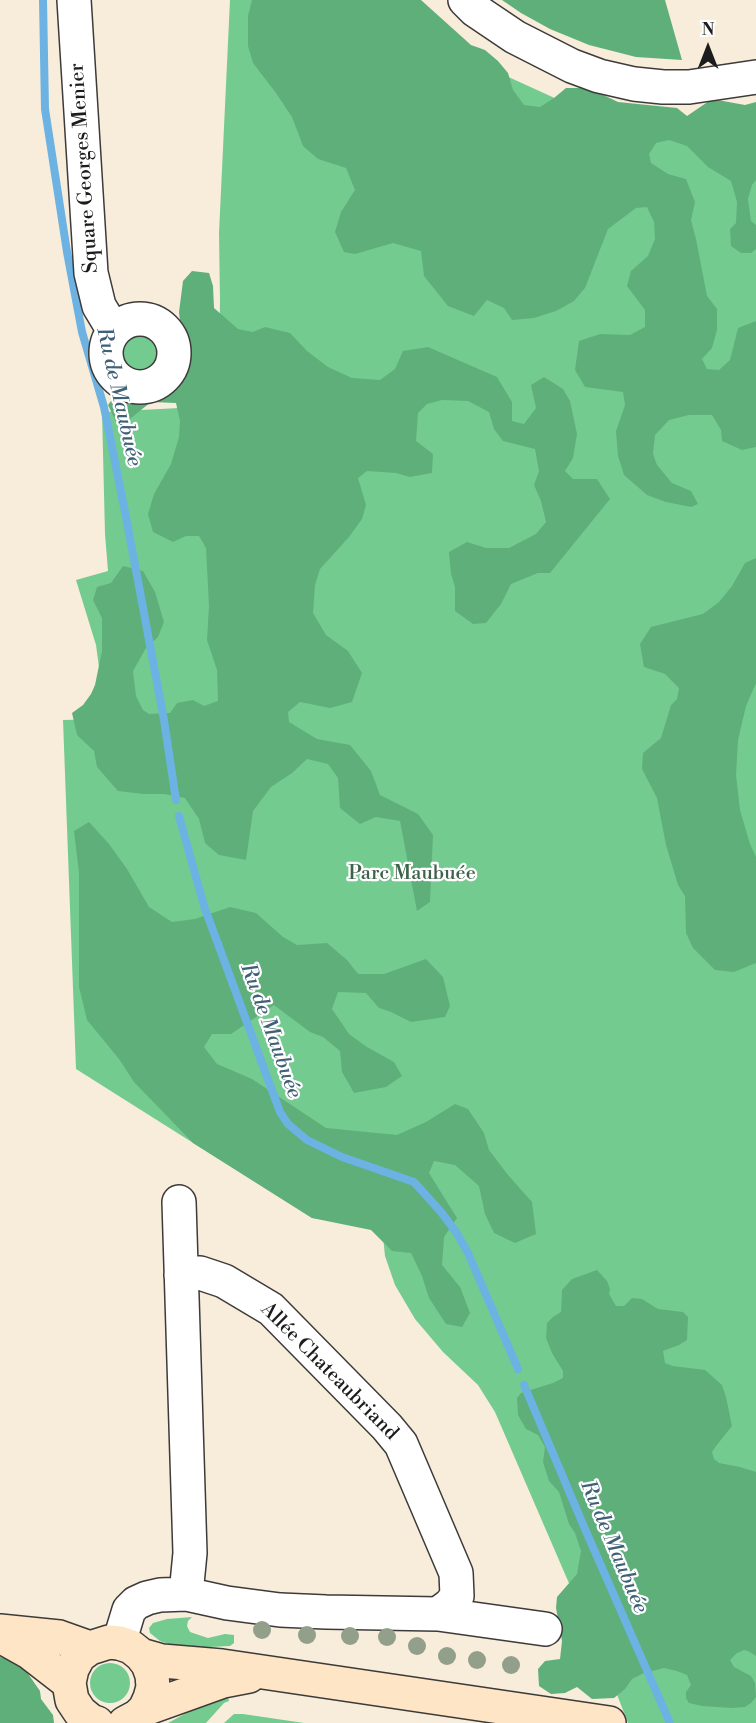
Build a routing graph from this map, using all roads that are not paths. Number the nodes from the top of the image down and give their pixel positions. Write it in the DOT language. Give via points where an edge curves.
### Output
graph roads {
  1 [pos="74,0"];
  2 [pos="465,0"];
  3 [pos="756,76"];
  4 [pos="114,331"];
  5 [pos="179,1202"];
  6 [pos="181,1275"];
  7 [pos="186,1594"];
  8 [pos="438,1614"];
  9 [pos="546,1629"];
  10 [pos="0,1631"];
  11 [pos="0,1636"];
  12 [pos="117,1648"];
  13 [pos="265,1672"];
  14 [pos="71,1702"];
  15 [pos="135,1716"];
  16 [pos="97,1723"];
  17 [pos="609,1723"];
  1 -- 4 [label="street, Square Georges Menier" via="91,273 99,306"];
  2 -- 3 [label="street" via="515,37 599,76 634,84 689,87"];
  5 -- 6 [label="street"];
  6 -- 7 [label="street" via="190,1553"];
  6 -- 8 [label="street, Allée Chateaubriand" via="200,1273 224,1281 271,1309 401,1444 456,1573 457,1596"];
  7 -- 8 [label="street" via="280,1610"];
  7 -- 12 [label="street" via="160,1595 136,1603 129,1610"];
  8 -- 9 [label="street"];
  10 -- 12 [label="main road"];
  11 -- 14 [label="main road" via="29,1652"];
  12 -- 13 [label="main road" via="162,1661"];
  12 -- 14 [label="main road" via="79,1656 72,1669"];
  12 -- 15 [label="main road" via="148,1664 152,1675 150,1698"];
  13 -- 15 [label="main road" via="223,1681"];
  13 -- 17 [label="main road"];
  14 -- 16 [label="main road"];
}
